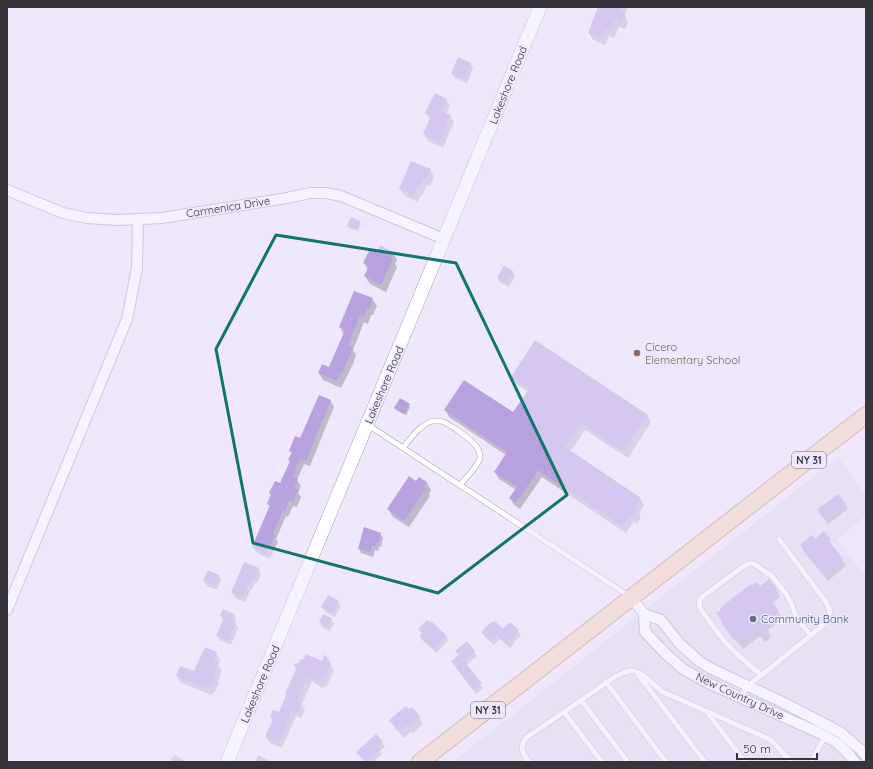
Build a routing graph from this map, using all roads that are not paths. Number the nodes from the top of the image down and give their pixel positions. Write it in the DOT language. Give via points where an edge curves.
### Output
graph roads {
  1 [pos="540,7"];
  2 [pos="7,190"];
  3 [pos="138,219"];
  4 [pos="444,239"];
  5 [pos="866,416"];
  6 [pos="367,425"];
  7 [pos="403,448"];
  8 [pos="460,485"];
  9 [pos="778,538"];
  10 [pos="632,598"];
  11 [pos="7,610"];
  12 [pos="644,614"];
  13 [pos="810,636"];
  14 [pos="635,671"];
  15 [pos="761,675"];
  16 [pos="606,682"];
  17 [pos="748,686"];
  18 [pos="740,698"];
  19 [pos="581,700"];
  20 [pos="706,710"];
  21 [pos="564,712"];
  22 [pos="830,727"];
  23 [pos="825,736"];
  24 [pos="866,756"];
  25 [pos="227,762"];
  26 [pos="420,762"];
  27 [pos="529,762"];
  28 [pos="602,762"];
  29 [pos="628,762"];
  30 [pos="666,762"];
  31 [pos="705,762"];
  32 [pos="745,762"];
  33 [pos="791,762"];
  34 [pos="811,762"];
  35 [pos="855,762"];
  1 -- 4 [label="street, Lakeshore Road"];
  2 -- 3 [label="street, Carmenica Drive" via="63,213 87,218"];
  3 -- 4 [label="street, Carmenica Drive" via="162,218 310,193 326,193 341,196"];
  3 -- 11 [label="street" via="137,268 127,320"];
  4 -- 6 [label="street, Lakeshore Road"];
  5 -- 10 [label="main road, NY 31"];
  6 -- 7 [label="lane"];
  6 -- 25 [label="street, Lakeshore Road"];
  7 -- 8 [label="lane"];
  7 -- 8 [label="lane" via="413,434 433,421 442,421 463,434 475,444 480,459"];
  8 -- 10 [label="lane"];
  9 -- 13 [label="lane" via="826,602 830,612 826,622"];
  10 -- 12 [label="street, New Country Drive"];
  10 -- 26 [label="main road, NY 31"];
  12 -- 17 [label="street, New Country Drive" via="661,620 679,643 700,662"];
  12 -- 18 [label="street, New Country Drive" via="646,632 677,664"];
  13 -- 15 [label="lane"];
  13 -- 15 [label="lane" via="796,617 786,594 771,575 756,565 746,564 702,597 699,600 701,610 724,641"];
  14 -- 16 [label="lane" via="628,671"];
  14 -- 20 [label="lane" via="663,692"];
  14 -- 31 [label="lane"];
  15 -- 17 [label="lane"];
  16 -- 19 [label="lane"];
  16 -- 30 [label="lane"];
  17 -- 18 [label="lane"];
  17 -- 22 [label="street, New Country Drive"];
  18 -- 23 [label="street, New Country Drive"];
  19 -- 21 [label="lane"];
  19 -- 29 [label="lane"];
  20 -- 32 [label="lane"];
  20 -- 33 [label="lane" via="769,739"];
  21 -- 27 [label="lane" via="523,741 523,755"];
  21 -- 28 [label="lane"];
  22 -- 23 [label="lane"];
  22 -- 24 [label="street, New Country Drive" via="840,732"];
  23 -- 34 [label="lane"];
  23 -- 35 [label="street, New Country Drive" via="834,741"];
}
